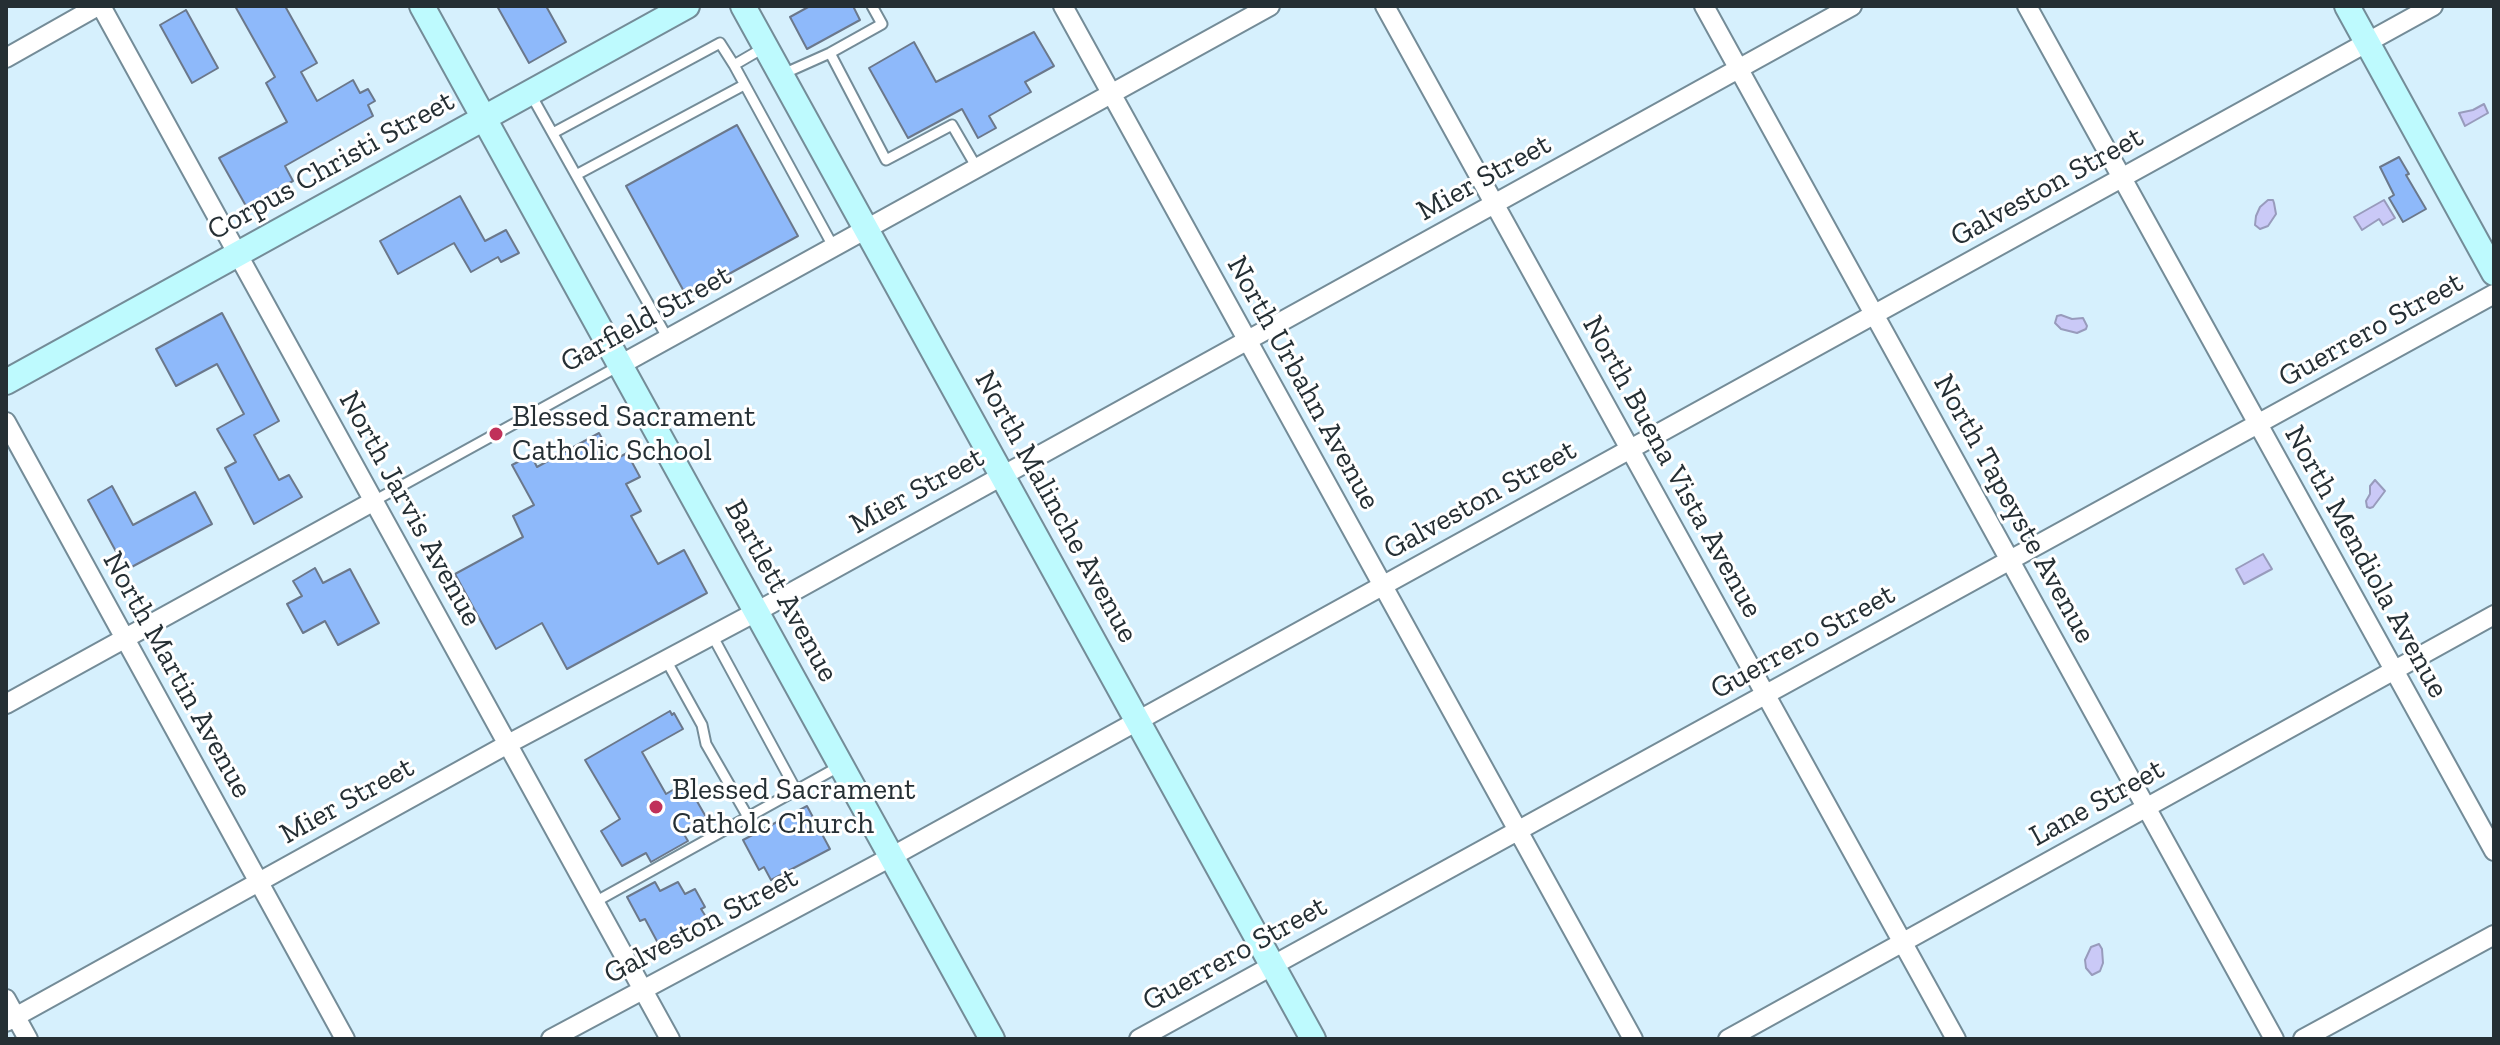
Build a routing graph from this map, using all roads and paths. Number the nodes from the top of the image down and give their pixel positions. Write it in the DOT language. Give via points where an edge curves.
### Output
graph roads {
  1 [pos="100,6"];
  2 [pos="422,6"];
  3 [pos="687,6"];
  4 [pos="743,6"];
  5 [pos="872,6"];
  6 [pos="1063,6"];
  7 [pos="1270,6"];
  8 [pos="1385,6"];
  9 [pos="1704,6"];
  10 [pos="1852,6"];
  11 [pos="2027,6"];
  12 [pos="2347,6"];
  13 [pos="2433,6"];
  14 [pos="2367,43"];
  15 [pos="765,47"];
  16 [pos="830,53"];
  17 [pos="6,58"];
  18 [pos="734,65"];
  19 [pos="1739,69"];
  20 [pos="780,75"];
  21 [pos="744,85"];
  22 [pos="530,93"];
  23 [pos="1112,94"];
  24 [pos="484,118"];
  25 [pos="553,133"];
  26 [pos="977,168"];
  27 [pos="576,175"];
  28 [pos="2122,178"];
  29 [pos="1494,204"];
  30 [pos="866,230"];
  31 [pos="834,248"];
  32 [pos="238,254"];
  33 [pos="2494,273"];
  34 [pos="2494,294"];
  35 [pos="1874,314"];
  36 [pos="668,339"];
  37 [pos="1248,340"];
  38 [pos="620,365"];
  39 [pos="6,382"];
  40 [pos="6,422"];
  41 [pos="2258,424"];
  42 [pos="1630,449"];
  43 [pos="1002,476"];
  44 [pos="374,501"];
  45 [pos="2010,560"];
  46 [pos="1383,585"];
  47 [pos="756,612"];
  48 [pos="2494,615"];
  49 [pos="712,635"];
  50 [pos="125,639"];
  51 [pos="666,660"];
  52 [pos="2394,671"];
  53 [pos="1766,694"];
  54 [pos="6,704"];
  55 [pos="1137,720"];
  56 [pos="508,744"];
  57 [pos="841,765"];
  58 [pos="796,790"];
  59 [pos="2146,808"];
  60 [pos="748,817"];
  61 [pos="1518,830"];
  62 [pos="2494,851"];
  63 [pos="891,857"];
  64 [pos="259,882"];
  65 [pos="595,902"];
  66 [pos="2494,935"];
  67 [pos="1903,942"];
  68 [pos="1272,965"];
  69 [pos="642,988"];
  70 [pos="6,999"];
  71 [pos="11,1019"];
  72 [pos="28,1039"];
  73 [pos="345,1039"];
  74 [pos="551,1039"];
  75 [pos="670,1039"];
  76 [pos="992,1039"];
  77 [pos="1139,1039"];
  78 [pos="1313,1039"];
  79 [pos="1633,1039"];
  80 [pos="1728,1039"];
  81 [pos="1956,1039"];
  82 [pos="2274,1039"];
  83 [pos="2303,1039"];
  1 -- 17 [label="street"];
  1 -- 32 [label="street, North Jarvis Avenue"];
  2 -- 24 [label="main road, Bartlett Avenue"];
  3 -- 22 [label="main road, Corpus Christi Street"];
  4 -- 15 [label="main road, North Malinche Avenue"];
  5 -- 16 [label="lane" via="882,24"];
  6 -- 23 [label="street, North Urbahn Avenue"];
  7 -- 23 [label="street, Garfield Street"];
  8 -- 29 [label="street, North Buena Vista Avenue"];
  9 -- 19 [label="street, North Tapeyste Avenue"];
  10 -- 19 [label="street, Mier Street"];
  11 -- 28 [label="street, North Mendiola Avenue"];
  12 -- 14 [label="main road"];
  13 -- 14 [label="street, Galveston Street"];
  14 -- 28 [label="street, Galveston Street"];
  14 -- 33 [label="main road"];
  15 -- 18 [label="lane"];
  15 -- 20 [label="main road, North Malinche Avenue"];
  16 -- 20 [label="lane"];
  16 -- 26 [label="lane" via="886,160 952,125"];
  18 -- 21 [label="lane"];
  18 -- 25 [label="lane" via="720,43"];
  19 -- 29 [label="street, Mier Street"];
  19 -- 35 [label="street, North Tapeyste Avenue"];
  20 -- 30 [label="main road, North Malinche Avenue"];
  21 -- 27 [label="lane"];
  21 -- 31 [label="lane"];
  22 -- 24 [label="main road, Corpus Christi Street"];
  22 -- 25 [label="lane"];
  23 -- 26 [label="street, Garfield Street"];
  23 -- 37 [label="street, North Urbahn Avenue"];
  24 -- 32 [label="main road, Corpus Christi Street"];
  24 -- 38 [label="main road, Bartlett Avenue"];
  25 -- 27 [label="lane"];
  26 -- 30 [label="street, Garfield Street"];
  27 -- 36 [label="lane"];
  28 -- 35 [label="street, Galveston Street"];
  28 -- 41 [label="street, North Mendiola Avenue"];
  29 -- 37 [label="street, Mier Street"];
  29 -- 42 [label="street, North Buena Vista Avenue"];
  30 -- 31 [label="street, Garfield Street"];
  30 -- 43 [label="main road, North Malinche Avenue"];
  31 -- 36 [label="street, Garfield Street"];
  32 -- 39 [label="main road, Corpus Christi Street"];
  32 -- 44 [label="street, North Jarvis Avenue"];
  34 -- 41 [label="street, Guerrero Street"];
  35 -- 42 [label="street, Galveston Street"];
  35 -- 45 [label="street, North Tapeyste Avenue"];
  36 -- 38 [label="street, Garfield Street"];
  37 -- 43 [label="street, Mier Street"];
  37 -- 46 [label="street, North Urbahn Avenue"];
  38 -- 44 [label="lane, Garfield Street"];
  38 -- 47 [label="main road, Bartlett Avenue"];
  40 -- 50 [label="street, North Martin Avenue"];
  41 -- 45 [label="street, Guerrero Street"];
  41 -- 52 [label="street, North Mendiola Avenue"];
  42 -- 46 [label="street, Galveston Street"];
  42 -- 53 [label="street, North Buena Vista Avenue"];
  43 -- 47 [label="street, Mier Street"];
  43 -- 55 [label="main road, North Malinche Avenue"];
  44 -- 50 [label="street, Garfield Street"];
  44 -- 56 [label="street, North Jarvis Avenue"];
  45 -- 53 [label="street, Guerrero Street"];
  45 -- 59 [label="street, North Tapeyste Avenue"];
  46 -- 55 [label="street, Galveston Street"];
  46 -- 61 [label="street, North Urbahn Avenue"];
  47 -- 49 [label="street, Mier Street"];
  47 -- 57 [label="main road, Bartlett Avenue"];
  48 -- 52 [label="street, Lane Street"];
  49 -- 51 [label="street, Mier Street"];
  49 -- 58 [label="lane"];
  50 -- 54 [label="street, Garfield Street"];
  50 -- 64 [label="street, North Martin Avenue"];
  51 -- 56 [label="street, Mier Street"];
  51 -- 60 [label="lane"];
  52 -- 59 [label="street, Lane Street"];
  52 -- 62 [label="street, North Mendiola Avenue"];
  53 -- 61 [label="street, Guerrero Street"];
  53 -- 67 [label="street, North Buena Vista Avenue"];
  55 -- 63 [label="street, Galveston Street"];
  55 -- 68 [label="main road, North Malinche Avenue"];
  56 -- 64 [label="street, Mier Street"];
  56 -- 65 [label="street, North Jarvis Avenue"];
  57 -- 58 [label="lane"];
  57 -- 63 [label="main road, Bartlett Avenue"];
  58 -- 60 [label="lane"];
  59 -- 67 [label="street, Lane Street"];
  59 -- 82 [label="street, North Tapeyste Avenue"];
  60 -- 65 [label="lane"];
  61 -- 68 [label="street, Guerrero Street"];
  61 -- 79 [label="street, North Urbahn Avenue"];
  63 -- 69 [label="street, Galveston Street"];
  63 -- 76 [label="main road, Bartlett Avenue"];
  64 -- 71 [label="street, Mier Street"];
  64 -- 73 [label="street, North Martin Avenue"];
  65 -- 69 [label="street, North Jarvis Avenue"];
  66 -- 83 [label="street"];
  67 -- 80 [label="street, Lane Street"];
  67 -- 81 [label="street, North Buena Vista Avenue"];
  68 -- 77 [label="street, Guerrero Street"];
  68 -- 78 [label="main road, North Malinche Avenue"];
  69 -- 74 [label="street, Galveston Street"];
  69 -- 75 [label="street, North Jarvis Avenue"];
  70 -- 71 [label="street"];
  71 -- 72 [label="street"];
}
